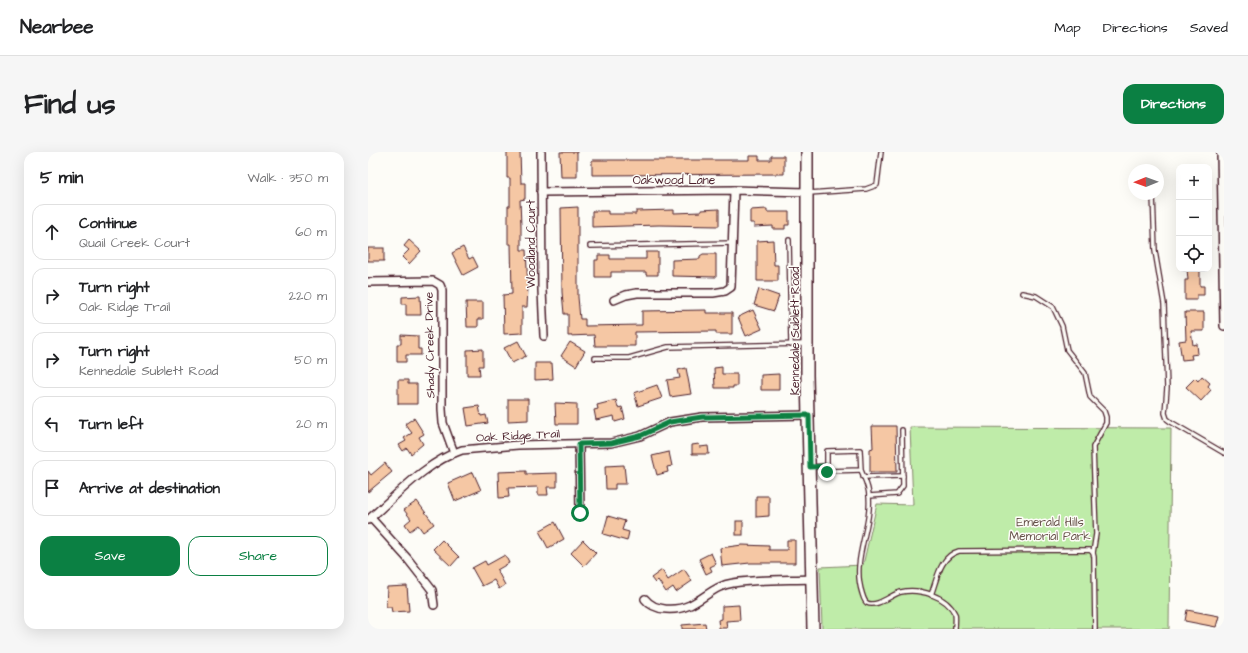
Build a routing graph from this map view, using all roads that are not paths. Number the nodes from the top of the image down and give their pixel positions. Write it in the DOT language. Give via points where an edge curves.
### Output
graph roads {
  1 [pos="541,152"];
  2 [pos="806,152"];
  3 [pos="881,152"];
  4 [pos="1221,152"];
  5 [pos="734,190"];
  6 [pos="541,192"];
  7 [pos="807,192"];
  8 [pos="1153,200"];
  9 [pos="789,240"];
  10 [pos="733,243"];
  11 [pos="590,246"];
  12 [pos="368,282"];
  13 [pos="1022,294"];
  14 [pos="614,300"];
  15 [pos="1224,326"];
  16 [pos="544,336"];
  17 [pos="807,344"];
  18 [pos="791,345"];
  19 [pos="595,358"];
  20 [pos="809,415"];
  21 [pos="902,430"];
  22 [pos="579,444"];
  23 [pos="454,453"];
  24 [pos="1224,453"];
  25 [pos="827,466"];
  26 [pos="810,467"];
  27 [pos="861,470"];
  28 [pos="903,476"];
  29 [pos="864,477"];
  30 [pos="869,496"];
  31 [pos="580,513"];
  32 [pos="369,519"];
  33 [pos="1093,553"];
  34 [pos="812,579"];
  35 [pos="931,595"];
  36 [pos="645,599"];
  37 [pos="434,605"];
  38 [pos="813,629"];
  39 [pos="955,629"];
  40 [pos="1095,629"];
  1 -- 6 [label="street, Woodland Court"];
  2 -- 7 [label="main road, Kennedale Sublett Road"];
  3 -- 7 [label="lane" via="877,185 866,189"];
  4 -- 15 [label="street"];
  5 -- 6 [label="street, Oakwood Lane"];
  5 -- 7 [label="street, Oakwood Lane"];
  5 -- 10 [label="street"];
  6 -- 16 [label="street, Woodland Court"];
  7 -- 17 [label="main road, Kennedale Sublett Road"];
  8 -- 24 [label="lane" via="1155,251 1163,291 1166,416 1171,422"];
  9 -- 18 [label="lane"];
  10 -- 11 [label="lane"];
  10 -- 14 [label="street" via="733,280 731,287 725,291 637,293"];
  12 -- 23 [label="street, Shady Creek Drive" via="434,281 440,285 443,422"];
  13 -- 33 [label="lane" via="1036,296 1053,308 1062,326 1067,350 1085,373 1090,397 1104,411 1106,417 1106,423 1093,447 1096,534"];
  17 -- 18 [label="lane"];
  17 -- 20 [label="main road, Kennedale Sublett Road"];
  18 -- 19 [label="lane" via="668,347 630,358"];
  20 -- 22 [label="street, Oak Ridge Trail" via="702,417 670,422 640,436 611,443"];
  20 -- 26 [label="main road, Kennedale Sublett Road"];
  21 -- 28 [label="lane"];
  22 -- 23 [label="street, Oak Ridge Trail" via="482,447"];
  22 -- 31 [label="street"];
  23 -- 32 [label="street, Oak Ridge Trail" via="427,470"];
  25 -- 26 [label="lane"];
  25 -- 27 [label="lane" via="827,472"];
  25 -- 27 [label="lane" via="827,451 860,450"];
  26 -- 34 [label="main road, Kennedale Sublett Road"];
  27 -- 29 [label="lane"];
  28 -- 29 [label="lane"];
  28 -- 30 [label="lane" via="903,486 897,494"];
  29 -- 30 [label="lane"];
  30 -- 35 [label="lane" via="869,510 858,558 858,576 864,600 873,604 906,592"];
  32 -- 37 [label="street" via="407,558 432,590"];
  33 -- 35 [label="lane" via="1087,550 958,551 951,553 942,564"];
  33 -- 40 [label="lane"];
  34 -- 36 [label="street" via="732,583 714,589 689,605 674,608 659,609"];
  34 -- 38 [label="main road, Kennedale Sublett Road"];
  35 -- 39 [label="lane" via="945,602 953,610 956,616"];
}
